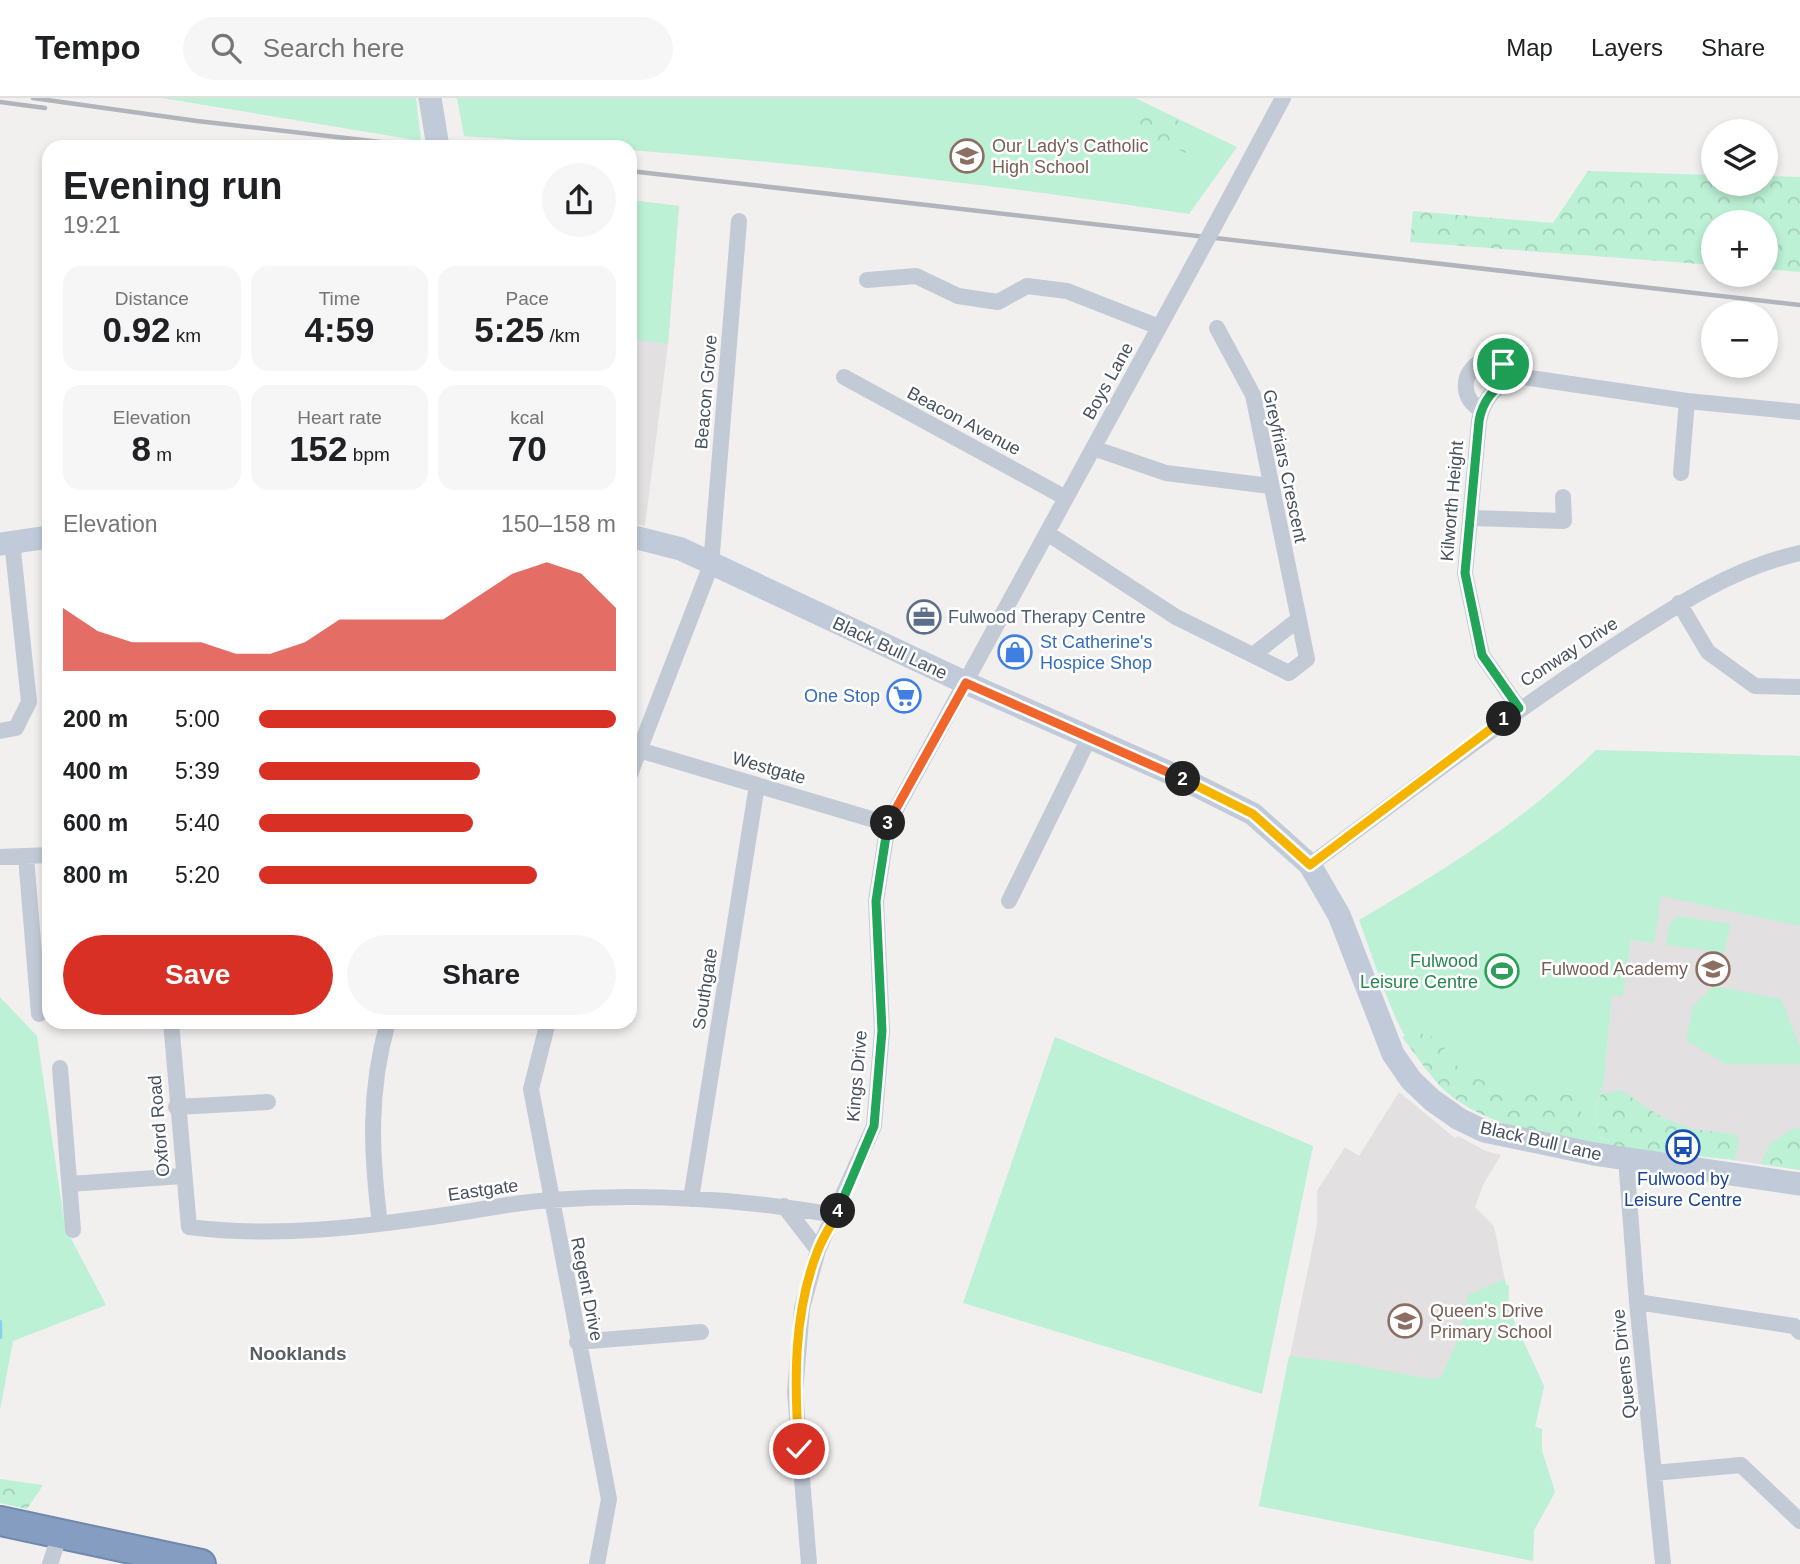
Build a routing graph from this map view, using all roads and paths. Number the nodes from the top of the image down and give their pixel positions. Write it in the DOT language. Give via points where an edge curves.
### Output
graph roads {
  1 [pos="430,98"];
  2 [pos="1283,98"];
  3 [pos="437,140"];
  4 [pos="739,221"];
  5 [pos="867,280"];
  6 [pos="1159,327"];
  7 [pos="1217,328"];
  8 [pos="844,377"];
  9 [pos="1515,377"];
  10 [pos="1687,401"];
  11 [pos="1481,410"];
  12 [pos="1800,412"];
  13 [pos="1093,448"];
  14 [pos="1681,473"];
  15 [pos="1270,486"];
  16 [pos="1563,497"];
  17 [pos="1066,498"];
  18 [pos="1472,519"];
  19 [pos="1047,533"];
  20 [pos="42,538"];
  21 [pos="637,538"];
  22 [pos="6,542"];
  23 [pos="1800,553"];
  24 [pos="711,565"];
  25 [pos="1679,603"];
  26 [pos="1299,619"];
  27 [pos="1253,655"];
  28 [pos="966,683"];
  29 [pos="1800,687"];
  30 [pos="1519,708"];
  31 [pos="0,731"];
  32 [pos="1090,736"];
  33 [pos="639,750"];
  34 [pos="637,755"];
  35 [pos="757,785"];
  36 [pos="888,824"];
  37 [pos="42,856"];
  38 [pos="0,857"];
  39 [pos="26,857"];
  40 [pos="1310,865"];
  41 [pos="1009,901"];
  42 [pos="39,1014"];
  43 [pos="171,1029"];
  44 [pos="386,1029"];
  45 [pos="546,1029"];
  46 [pos="60,1069"];
  47 [pos="268,1102"];
  48 [pos="176,1107"];
  49 [pos="1626,1159"];
  50 [pos="182,1176"];
  51 [pos="69,1184"];
  52 [pos="1800,1184"];
  53 [pos="691,1199"];
  54 [pos="551,1200"];
  55 [pos="785,1206"];
  56 [pos="836,1215"];
  57 [pos="380,1224"];
  58 [pos="188,1227"];
  59 [pos="73,1230"];
  60 [pos="818,1250"];
  61 [pos="1637,1302"];
  62 [pos="701,1332"];
  63 [pos="1800,1332"];
  64 [pos="577,1342"];
  65 [pos="1654,1473"];
  66 [pos="0,1521"];
  67 [pos="1800,1521"];
  68 [pos="60,1534"];
  69 [pos="50,1564"];
  70 [pos="201,1564"];
  71 [pos="597,1564"];
  72 [pos="810,1564"];
  73 [pos="1663,1564"];
  1 -- 3 [label="street"];
  2 -- 6 [label="street, Boys Lane, bridge"];
  4 -- 24 [label="street, Beacon Grove"];
  5 -- 6 [label="street" via="916,276 958,296 998,302 1027,286 1067,291"];
  6 -- 13 [label="street, Boys Lane"];
  7 -- 15 [label="street, Greyfriars Crescent" via="1253,395"];
  8 -- 17 [label="street, Beacon Avenue"];
  9 -- 10 [label="street"];
  9 -- 11 [label="street" via="1494,391"];
  9 -- 11 [label="street" via="1500,363 1474,364 1468,371 1466,391"];
  10 -- 12 [label="street"];
  10 -- 14 [label="street"];
  11 -- 18 [label="street, Kilworth Height"];
  13 -- 15 [label="street" via="1166,473"];
  13 -- 17 [label="street, Boys Lane"];
  15 -- 26 [label="street, Greyfriars Crescent"];
  16 -- 18 [label="street" via="1564,521"];
  17 -- 19 [label="street, Boys Lane"];
  18 -- 30 [label="street, Kilworth Height" via="1465,573 1482,655"];
  19 -- 27 [label="street, Greyfriars Crescent" via="1176,617"];
  19 -- 28 [label="street, Boys Lane"];
  20 -- 22 [label="street"];
  21 -- 24 [label="street, Black Bull Lane" via="681,549"];
  22 -- 31 [label="street" via="29,702 16,728"];
  23 -- 25 [label="street, Conway Drive" via="1764,561"];
  24 -- 28 [label="street, Black Bull Lane"];
  24 -- 33 [label="street"];
  25 -- 29 [label="street" via="1708,652 1755,686"];
  25 -- 30 [label="street, Conway Drive"];
  26 -- 27 [label="street"];
  26 -- 27 [label="street, Greyfriars Crescent" via="1307,659 1289,673"];
  28 -- 32 [label="street, Black Bull Lane"];
  28 -- 36 [label="street, Kings Drive"];
  30 -- 40 [label="street, Conway Drive"];
  32 -- 40 [label="street, Black Bull Lane" via="1253,814"];
  32 -- 41 [label="street"];
  33 -- 34 [label="street"];
  33 -- 35 [label="street, Westgate"];
  35 -- 36 [label="street, Westgate"];
  35 -- 53 [label="street, Southgate"];
  36 -- 56 [label="street, Kings Drive" via="876,901 882,1031 874,1126"];
  37 -- 39 [label="street"];
  38 -- 39 [label="street"];
  39 -- 42 [label="street"];
  40 -- 49 [label="street, Black Bull Lane" via="1339,915 1393,1054 1432,1100 1484,1131"];
  43 -- 48 [label="street, Oxford Road"];
  44 -- 57 [label="street" via="376,1064 371,1152"];
  45 -- 54 [label="street, Regent Drive" via="531,1089"];
  46 -- 51 [label="street"];
  47 -- 48 [label="street"];
  48 -- 50 [label="street, Oxford Road"];
  49 -- 52 [label="street, Black Bull Lane"];
  49 -- 61 [label="street, Queens Drive"];
  50 -- 51 [label="street"];
  50 -- 58 [label="street, Oxford Road"];
  51 -- 59 [label="street"];
  53 -- 54 [label="street, Eastgate"];
  53 -- 55 [label="street, Eastgate"];
  54 -- 57 [label="street, Eastgate"];
  54 -- 64 [label="street, Regent Drive"];
  55 -- 56 [label="street, Eastgate"];
  55 -- 60 [label="street"];
  56 -- 60 [label="street, Kings Drive"];
  57 -- 58 [label="street, Eastgate" via="239,1233"];
  60 -- 72 [label="street, Kings Drive" via="802,1308 795,1392"];
  61 -- 63 [label="street" via="1794,1326"];
  61 -- 65 [label="street, Queens Drive"];
  62 -- 64 [label="street"];
  64 -- 71 [label="street, Regent Drive" via="609,1499"];
  65 -- 67 [label="street" via="1741,1465"];
  65 -- 73 [label="street, Queens Drive"];
  66 -- 68 [label="highway"];
  68 -- 69 [label="street"];
  68 -- 70 [label="highway"];
}
